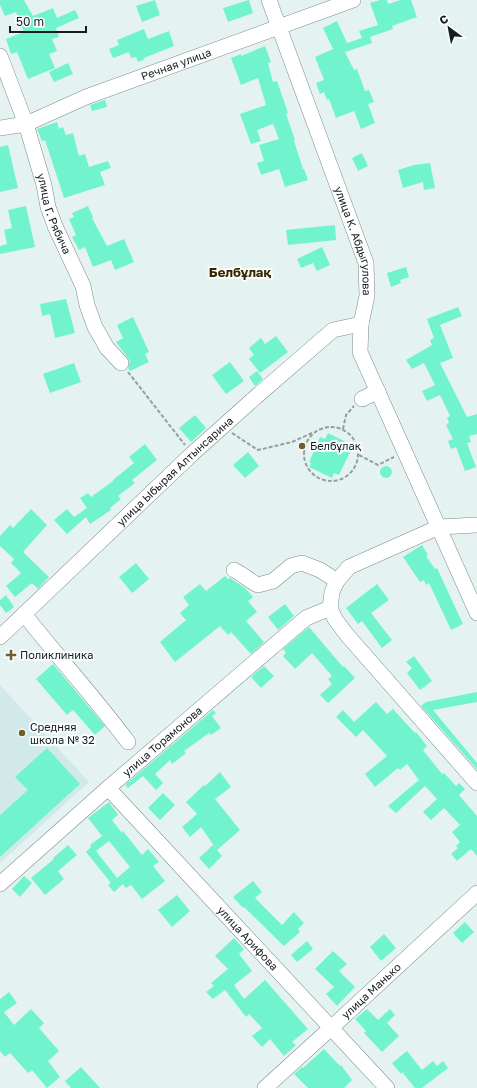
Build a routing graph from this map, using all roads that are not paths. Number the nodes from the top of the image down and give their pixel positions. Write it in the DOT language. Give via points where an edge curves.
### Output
graph roads {
  1 [pos="269,0"];
  2 [pos="353,0"];
  3 [pos="279,27"];
  4 [pos="0,56"];
  5 [pos="26,124"];
  6 [pos="0,128"];
  7 [pos="361,324"];
  8 [pos="121,363"];
  9 [pos="378,391"];
  10 [pos="362,399"];
  11 [pos="477,524"];
  12 [pos="439,526"];
  13 [pos="234,570"];
  14 [pos="337,581"];
  15 [pos="330,608"];
  16 [pos="477,612"];
  17 [pos="24,614"];
  18 [pos="0,637"];
  19 [pos="128,742"];
  20 [pos="477,783"];
  21 [pos="108,788"];
  22 [pos="0,884"];
  23 [pos="477,893"];
  24 [pos="331,1028"];
  25 [pos="265,1088"];
  26 [pos="387,1088"];
  1 -- 3 [label="street, улица К. Абдыгулова"];
  2 -- 3 [label="street, Речная улица"];
  3 -- 5 [label="street, Речная улица" via="86,97"];
  3 -- 7 [label="street, улица К. Абдыгулова" via="366,263 367,296"];
  4 -- 5 [label="street, улица Г. Рябича"];
  5 -- 6 [label="street, Речная улица"];
  5 -- 8 [label="street, улица Г. Рябича" via="48,207 83,286 95,327 107,348"];
  7 -- 9 [label="street, улица К. Абдыгулова" via="360,352"];
  7 -- 17 [label="street, улица Ыбырая Алтынсарина" via="333,330 192,454"];
  9 -- 10 [label="street"];
  9 -- 12 [label="street, улица К. Абдыгулова"];
  11 -- 12 [label="street"];
  12 -- 14 [label="street" via="349,567"];
  12 -- 16 [label="street, улица К. Абдыгулова"];
  13 -- 14 [label="street" via="258,585 273,581 291,566 302,563 320,570"];
  14 -- 15 [label="street" via="332,592"];
  15 -- 20 [label="street" via="347,635"];
  15 -- 21 [label="street, улица Торамонова" via="306,618"];
  17 -- 18 [label="street, улица Ыбырая Алтынсарина"];
  17 -- 19 [label="street"];
  21 -- 22 [label="street, улица Торамонова"];
  21 -- 24 [label="street, улица Арифова"];
  23 -- 24 [label="street, улица Манько"];
  24 -- 25 [label="street, улица Манько"];
  24 -- 26 [label="street, улица Арифова"];
}
